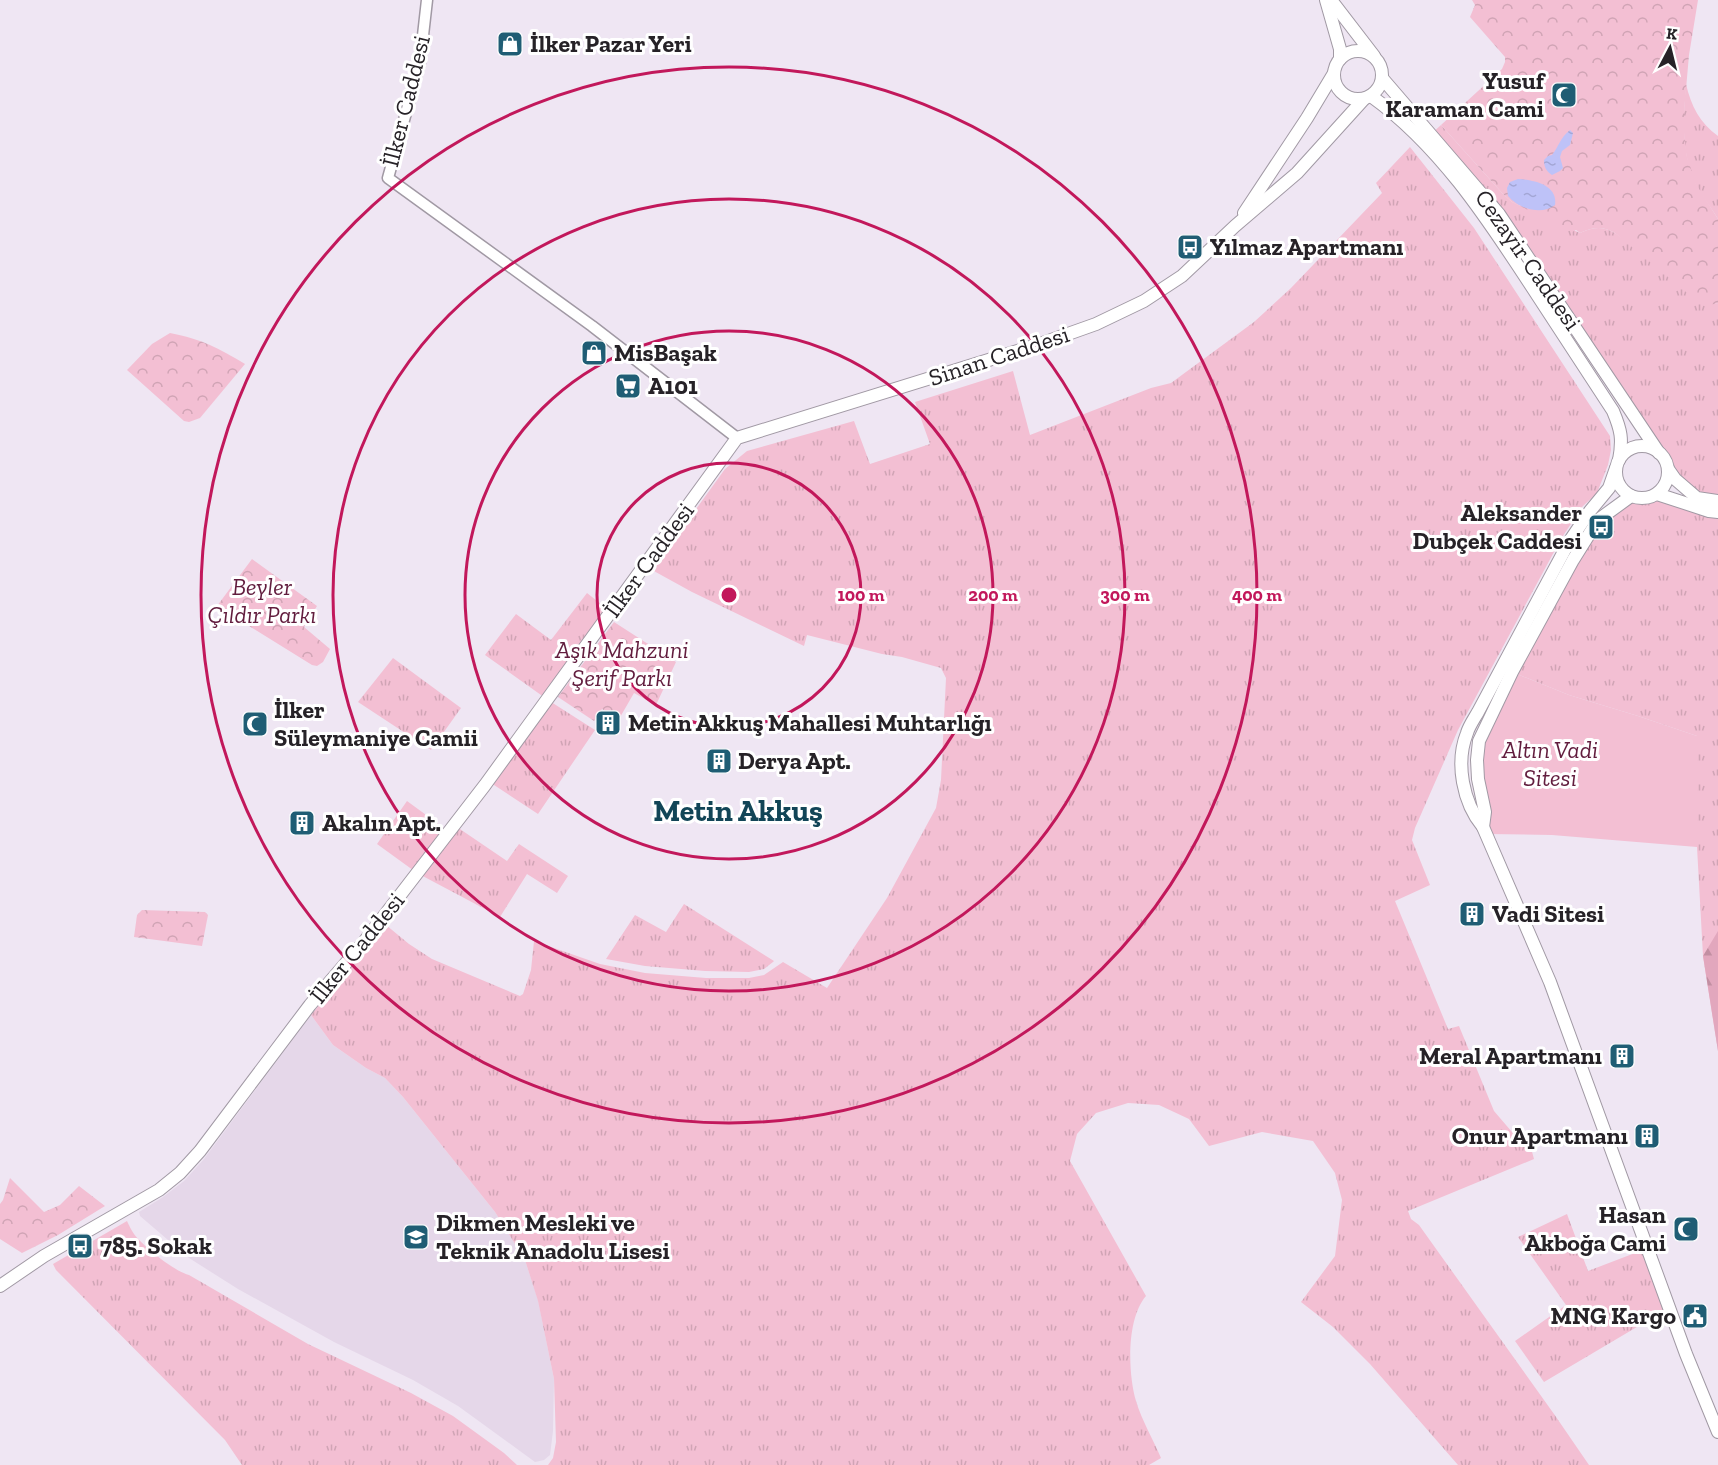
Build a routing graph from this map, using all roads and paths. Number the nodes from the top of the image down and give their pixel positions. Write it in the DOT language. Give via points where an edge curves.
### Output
graph roads {
  1 [pos="427,0"];
  2 [pos="1329,0"];
  3 [pos="1374,57"];
  4 [pos="1340,59"];
  5 [pos="1334,73"];
  6 [pos="1382,78"];
  7 [pos="1367,98"];
  8 [pos="1431,141"];
  9 [pos="1235,226"];
  10 [pos="737,438"];
  11 [pos="1659,453"];
  12 [pos="1618,464"];
  13 [pos="1668,469"];
  14 [pos="1656,494"];
  15 [pos="1631,496"];
  16 [pos="1718,501"];
  17 [pos="1718,512"];
  18 [pos="1483,827"];
  19 [pos="0,1287"];
  20 [pos="1718,1432"];
  1 -- 10 [label="street, İlker Caddesi" via="420,62 387,178 592,326"];
  2 -- 3 [label="main road"];
  2 -- 4 [label="main road"];
  3 -- 4 [label="main road" via="1361,51"];
  3 -- 6 [label="main road"];
  4 -- 5 [label="main road"];
  5 -- 7 [label="main road" via="1342,93 1349,98"];
  5 -- 9 [label="main road, Sinan Caddesi"];
  6 -- 7 [label="main road"];
  6 -- 8 [label="main road, Cezayir Caddesi"];
  7 -- 8 [label="main road, Cezayir Caddesi" via="1392,111"];
  7 -- 9 [label="main road, Sinan Caddesi" via="1297,173"];
  8 -- 11 [label="main road, Cezayir Caddesi" via="1499,214"];
  8 -- 12 [label="main road, Cezayir Caddesi" via="1488,220 1613,411 1621,430"];
  9 -- 10 [label="main road, Sinan Caddesi" via="1182,276 1144,301 1096,324"];
  10 -- 19 [label="main road, İlker Caddesi" via="485,785 200,1151 159,1190 44,1256"];
  11 -- 12 [label="main road" via="1647,447 1631,449"];
  11 -- 13 [label="main road"];
  12 -- 15 [label="main road" via="1619,484"];
  12 -- 18 [label="main road" via="1610,488 1569,542 1466,734 1461,759 1463,782 1474,817"];
  13 -- 14 [label="main road" via="1667,480"];
  13 -- 16 [label="main road" via="1697,498"];
  14 -- 15 [label="main road" via="1648,498"];
  14 -- 17 [label="main road"];
  15 -- 18 [label="main road" via="1598,520 1573,560 1479,741"];
  18 -- 20 [label="main road" via="1550,982"];
}
